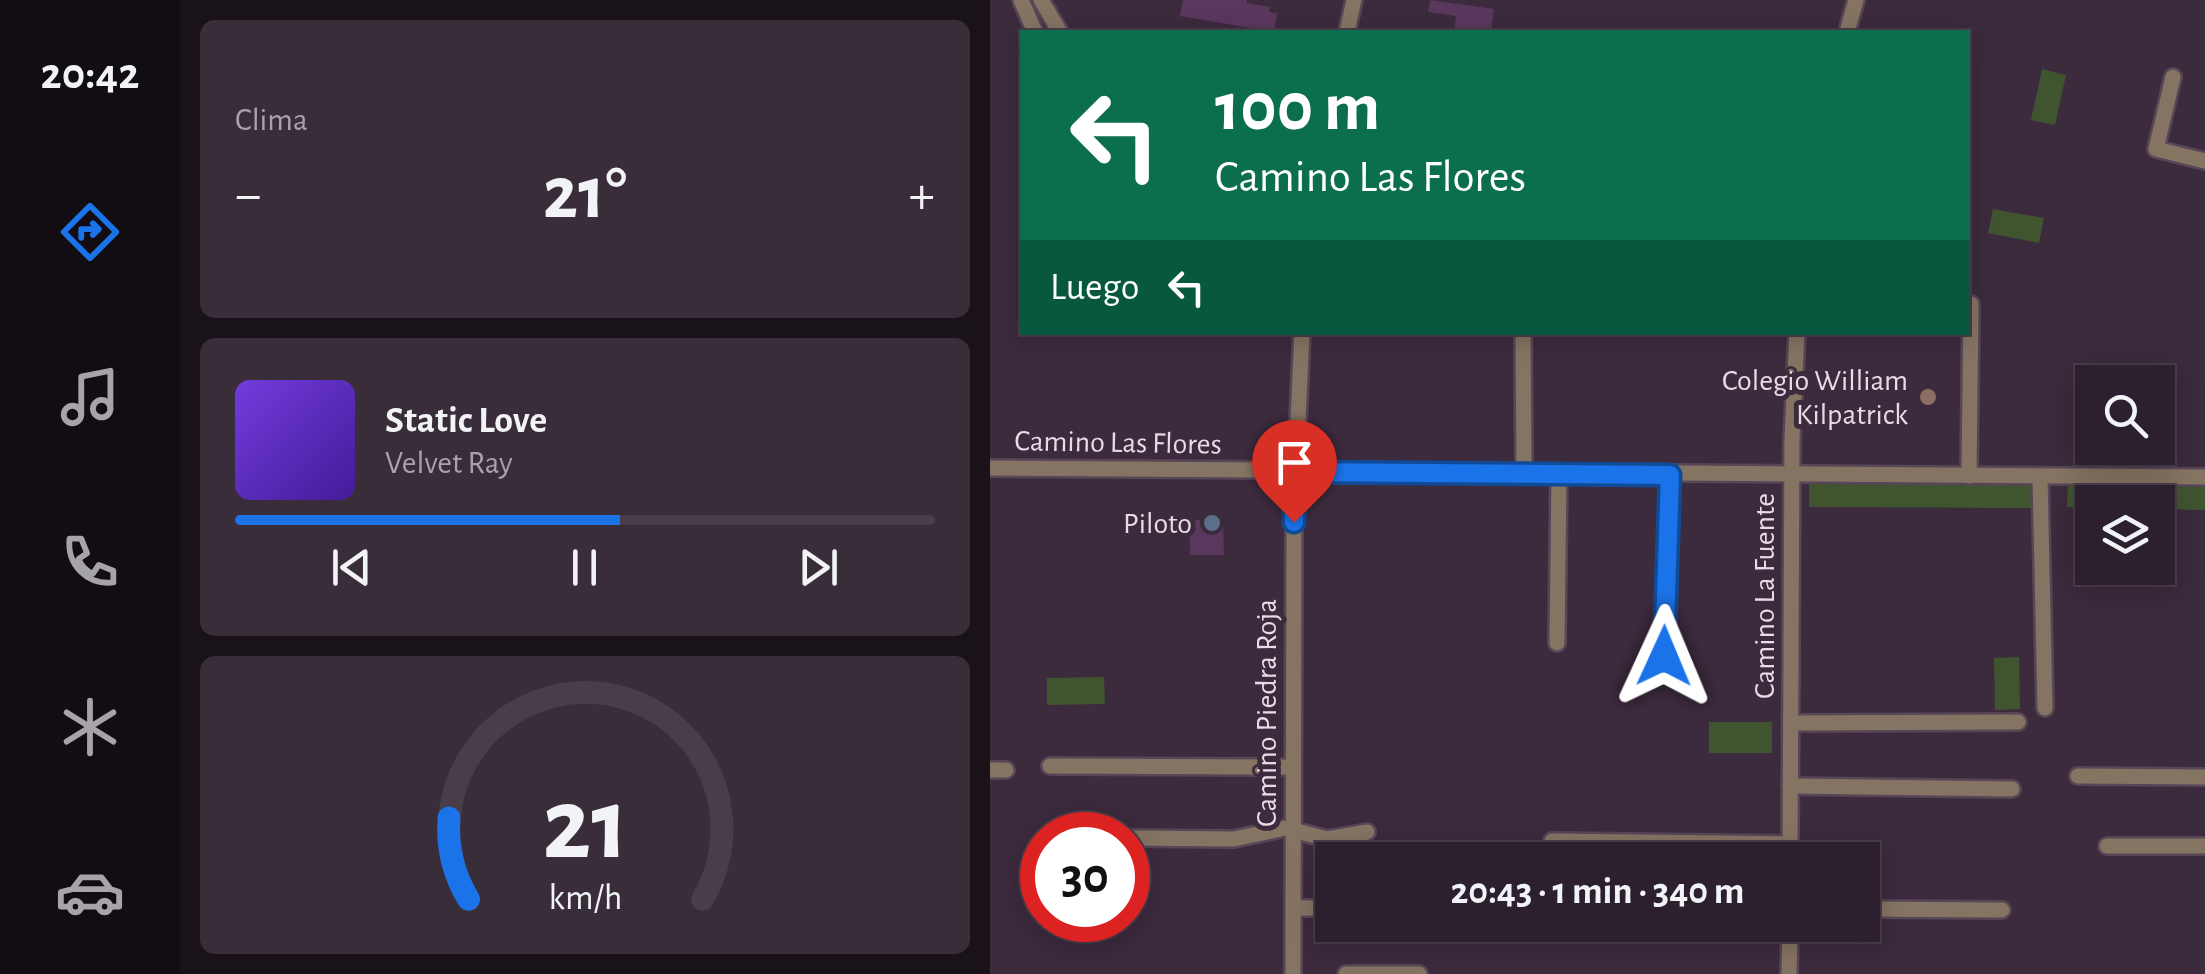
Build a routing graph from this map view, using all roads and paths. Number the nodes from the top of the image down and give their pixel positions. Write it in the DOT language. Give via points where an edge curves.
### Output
graph roads {
  1 [pos="1021,0"];
  2 [pos="1040,0"];
  3 [pos="1354,0"];
  4 [pos="1856,0"];
  5 [pos="1034,30"];
  6 [pos="1059,30"];
  7 [pos="1347,30"];
  8 [pos="1848,30"];
  9 [pos="2173,77"];
  10 [pos="2205,161"];
  11 [pos="1971,304"];
  12 [pos="1302,335"];
  13 [pos="1523,335"];
  14 [pos="1797,335"];
  15 [pos="990,468"];
  16 [pos="1295,472"];
  17 [pos="1524,473"];
  18 [pos="1558,473"];
  19 [pos="1670,475"];
  20 [pos="1792,476"];
  21 [pos="1969,476"];
  22 [pos="2040,476"];
  23 [pos="2205,478"];
  24 [pos="1557,643"];
  25 [pos="1664,660"];
  26 [pos="2044,708"];
  27 [pos="2018,722"];
  28 [pos="1791,723"];
  29 [pos="1050,766"];
  30 [pos="1293,767"];
  31 [pos="2078,776"];
  32 [pos="2205,777"];
  33 [pos="1790,786"];
  34 [pos="2012,788"];
  35 [pos="1367,832"];
  36 [pos="1294,833"];
  37 [pos="1150,838"];
  38 [pos="1552,841"];
  39 [pos="1574,842"];
  40 [pos="1790,842"];
  41 [pos="2107,846"];
  42 [pos="2205,846"];
  43 [pos="1294,908"];
  44 [pos="1315,908"];
  45 [pos="1880,909"];
  46 [pos="2002,910"];
  47 [pos="1790,942"];
  48 [pos="1293,974"];
  49 [pos="1346,974"];
  50 [pos="1419,974"];
  51 [pos="1789,974"];
  1 -- 5 [label="street"];
  2 -- 6 [label="street"];
  3 -- 7 [label="street"];
  4 -- 8 [label="street"];
  9 -- 10 [label="street" via="2156,148"];
  11 -- 21 [label="street"];
  12 -- 16 [label="street, Camino Piedra Roja"];
  13 -- 17 [label="street"];
  14 -- 20 [label="street, Camino La Fuente"];
  15 -- 16 [label="street, Camino Las Flores"];
  16 -- 17 [label="street, Camino Las Flores"];
  16 -- 30 [label="street, Camino Piedra Roja"];
  17 -- 18 [label="street, Camino Las Flores"];
  18 -- 19 [label="street, Camino Las Flores"];
  18 -- 24 [label="street"];
  19 -- 20 [label="street, Camino Las Flores"];
  19 -- 25 [label="street"];
  20 -- 21 [label="street, Camino Las Flores"];
  20 -- 28 [label="street, Camino La Fuente"];
  21 -- 22 [label="street, Camino Las Flores"];
  22 -- 23 [label="street, Camino Las Flores"];
  22 -- 26 [label="street"];
  27 -- 28 [label="street"];
  28 -- 33 [label="street, Camino La Fuente"];
  29 -- 30 [label="street"];
  30 -- 36 [label="street, Camino Piedra Roja"];
  31 -- 32 [label="street"];
  33 -- 34 [label="street"];
  33 -- 40 [label="street, Camino La Fuente"];
  35 -- 36 [label="street" via="1327,840"];
  36 -- 37 [label="street" via="1285,828 1234,839"];
  36 -- 43 [label="street, Camino Piedra Roja"];
  38 -- 39 [label="street"];
  41 -- 42 [label="street"];
  43 -- 44 [label="street"];
  43 -- 48 [label="street, Camino Piedra Roja"];
  45 -- 46 [label="street"];
  47 -- 51 [label="street"];
  49 -- 50 [label="street"];
}
